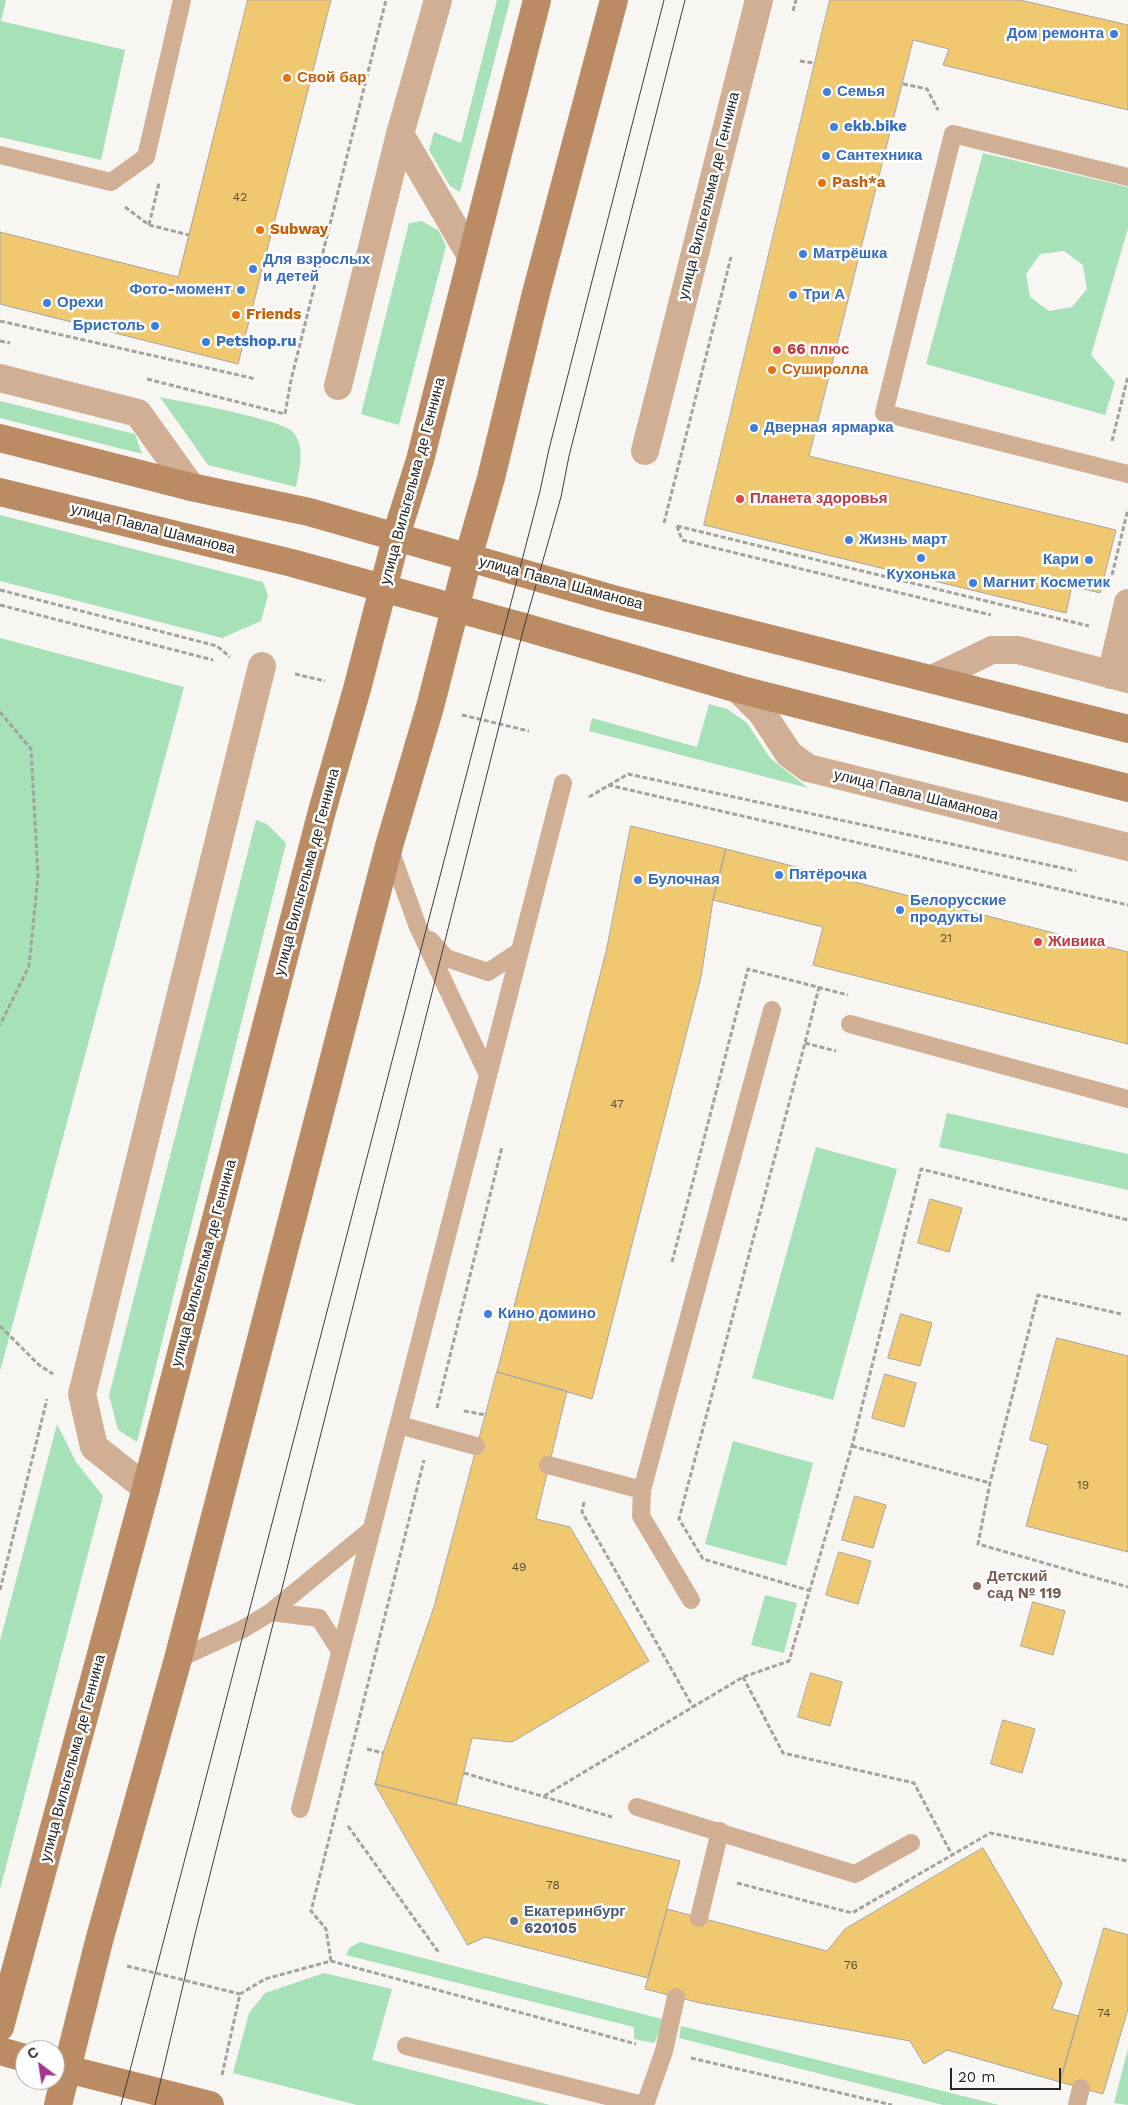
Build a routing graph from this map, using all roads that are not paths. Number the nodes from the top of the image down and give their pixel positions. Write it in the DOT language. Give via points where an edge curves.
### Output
graph roads {
  1 [pos="182,0"];
  2 [pos="438,0"];
  3 [pos="537,0"];
  4 [pos="614,0"];
  5 [pos="759,0"];
  6 [pos="400,134"];
  7 [pos="0,155"];
  8 [pos="1128,177"];
  9 [pos="471,256"];
  10 [pos="0,378"];
  11 [pos="338,386"];
  12 [pos="0,438"];
  13 [pos="645,451"];
  14 [pos="1128,474"];
  15 [pos="191,487"];
  16 [pos="0,492"];
  17 [pos="396,537"];
  18 [pos="468,558"];
  19 [pos="383,589"];
  20 [pos="1128,603"];
  21 [pos="455,610"];
  22 [pos="262,666"];
  23 [pos="1120,677"];
  24 [pos="932,679"];
  25 [pos="738,689"];
  26 [pos="1128,728"];
  27 [pos="563,783"];
  28 [pos="1128,788"];
  29 [pos="389,846"];
  30 [pos="1128,847"];
  31 [pos="418,927"];
  32 [pos="520,951"];
  33 [pos="772,1010"];
  34 [pos="850,1024"];
  35 [pos="488,1075"];
  36 [pos="1128,1099"];
  37 [pos="399,1425"];
  38 [pos="476,1446"];
  39 [pos="548,1465"];
  40 [pos="146,1488"];
  41 [pos="642,1490"];
  42 [pos="372,1529"];
  43 [pos="691,1600"];
  44 [pos="271,1612"];
  45 [pos="340,1651"];
  46 [pos="178,1658"];
  47 [pos="637,1807"];
  48 [pos="300,1809"];
  49 [pos="720,1831"];
  50 [pos="910,1843"];
  51 [pos="699,1918"];
  52 [pos="676,1997"];
  53 [pos="0,2027"];
  54 [pos="406,2046"];
  55 [pos="0,2051"];
  56 [pos="65,2054"];
  57 [pos="15,2055"];
  58 [pos="65,2068"];
  59 [pos="1081,2088"];
  60 [pos="59,2090"];
  61 [pos="58,2105"];
  62 [pos="210,2105"];
  63 [pos="644,2105"];
  64 [pos="1077,2105"];
  1 -- 7 [label="lane" via="146,157 111,182"];
  2 -- 6 [label="street"];
  3 -- 9 [label="main road, улица Вильгельма де Геннина"];
  4 -- 18 [label="main road" via="536,293 492,478"];
  5 -- 13 [label="street, улица Вильгельма де Геннина"];
  6 -- 9 [label="street"];
  6 -- 11 [label="street"];
  8 -- 14 [label="lane" via="953,134 884,413"];
  9 -- 17 [label="main road, улица Вильгельма де Геннина" via="420,460"];
  10 -- 15 [label="street" via="138,414"];
  12 -- 15 [label="main road, улица Павла Шаманова"];
  15 -- 17 [label="main road, улица Павла Шаманова" via="309,512"];
  16 -- 19 [label="main road, улица Павла Шаманова" via="292,563"];
  17 -- 18 [label="main road, улица Павла Шаманова"];
  17 -- 19 [label="main road, улица Вильгельма де Геннина"];
  18 -- 21 [label="main road"];
  18 -- 24 [label="main road, улица Павла Шаманова"];
  19 -- 21 [label="main road, улица Павла Шаманова"];
  19 -- 40 [label="main road, улица Вильгельма де Геннина"];
  20 -- 23 [label="street" via="1120,634"];
  21 -- 25 [label="main road, улица Павла Шаманова"];
  21 -- 29 [label="main road"];
  22 -- 40 [label="street" via="82,1394 94,1447"];
  23 -- 24 [label="street" via="1018,650 992,650"];
  24 -- 26 [label="main road, улица Павла Шаманова"];
  25 -- 28 [label="main road, улица Павла Шаманова"];
  25 -- 30 [label="street, улица Павла Шаманова" via="762,713 789,754 808,768"];
  27 -- 32 [label="lane"];
  29 -- 31 [label="lane"];
  29 -- 46 [label="main road"];
  31 -- 32 [label="lane" via="446,958 488,972"];
  31 -- 35 [label="lane"];
  32 -- 35 [label="lane"];
  33 -- 41 [label="lane"];
  34 -- 36 [label="lane"];
  35 -- 37 [label="lane"];
  37 -- 38 [label="lane"];
  37 -- 42 [label="lane"];
  39 -- 41 [label="lane"];
  40 -- 53 [label="main road, улица Вильгельма де Геннина"];
  41 -- 43 [label="lane" via="641,1516"];
  42 -- 44 [label="lane"];
  42 -- 45 [label="lane"];
  44 -- 45 [label="lane" via="319,1618"];
  44 -- 46 [label="lane" via="243,1629"];
  45 -- 48 [label="lane"];
  46 -- 56 [label="main road"];
  47 -- 49 [label="lane"];
  49 -- 50 [label="lane" via="855,1874"];
  49 -- 51 [label="lane"];
  52 -- 63 [label="lane" via="664,2052"];
  54 -- 63 [label="lane"];
  55 -- 57 [label="main road"];
  58 -- 62 [label="main road"];
  59 -- 64 [label="lane"];
  60 -- 61 [label="main road"];
}
